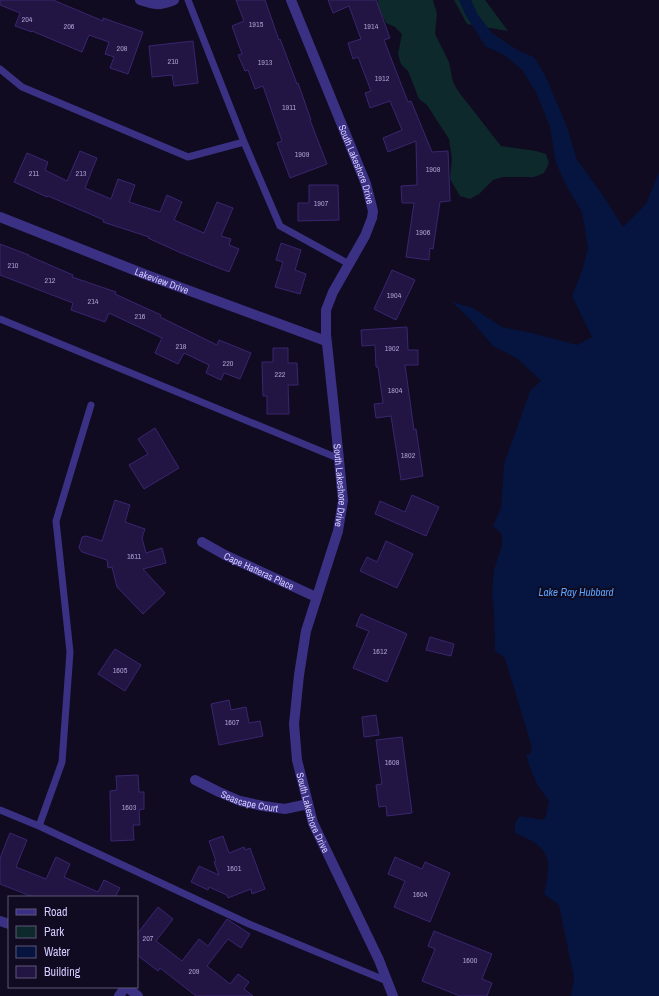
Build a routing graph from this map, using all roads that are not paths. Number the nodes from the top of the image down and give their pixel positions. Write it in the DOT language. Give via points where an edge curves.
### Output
graph roads {
  1 [pos="140,0"];
  2 [pos="174,0"];
  3 [pos="188,0"];
  4 [pos="291,0"];
  5 [pos="0,69"];
  6 [pos="244,142"];
  7 [pos="0,217"];
  8 [pos="349,264"];
  9 [pos="0,319"];
  10 [pos="326,341"];
  11 [pos="91,405"];
  12 [pos="340,459"];
  13 [pos="202,542"];
  14 [pos="316,597"];
  15 [pos="195,780"];
  16 [pos="308,804"];
  17 [pos="0,810"];
  18 [pos="39,826"];
  19 [pos="387,981"];
  20 [pos="125,988"];
  21 [pos="127,988"];
  22 [pos="119,996"];
  23 [pos="138,996"];
  24 [pos="393,996"];
  1 -- 2 [label="street" via="155,5"];
  3 -- 6 [label="lane"];
  4 -- 8 [label="street, South Lakeshore Drive" via="366,184 373,211 365,236"];
  5 -- 6 [label="lane" via="22,87 188,156"];
  6 -- 8 [label="lane" via="280,226"];
  7 -- 10 [label="street, Lakeview Drive" via="144,274"];
  8 -- 10 [label="street, South Lakeshore Drive" via="326,310"];
  9 -- 12 [label="lane"];
  10 -- 12 [label="street, South Lakeshore Drive"];
  11 -- 18 [label="lane" via="56,522 70,652 62,762"];
  12 -- 14 [label="street, South Lakeshore Drive" via="343,500 338,531"];
  13 -- 14 [label="street, Cape Hatteras Place"];
  14 -- 16 [label="street, South Lakeshore Drive" via="306,631 294,724 297,760"];
  15 -- 16 [label="street, Seascape Court" via="248,803 285,809"];
  16 -- 19 [label="street, South Lakeshore Drive" via="314,823"];
  17 -- 18 [label="lane"];
  18 -- 19 [label="lane" via="249,924"];
  19 -- 24 [label="street, South Lakeshore Drive"];
  20 -- 22 [label="street"];
  21 -- 23 [label="street"];
}
